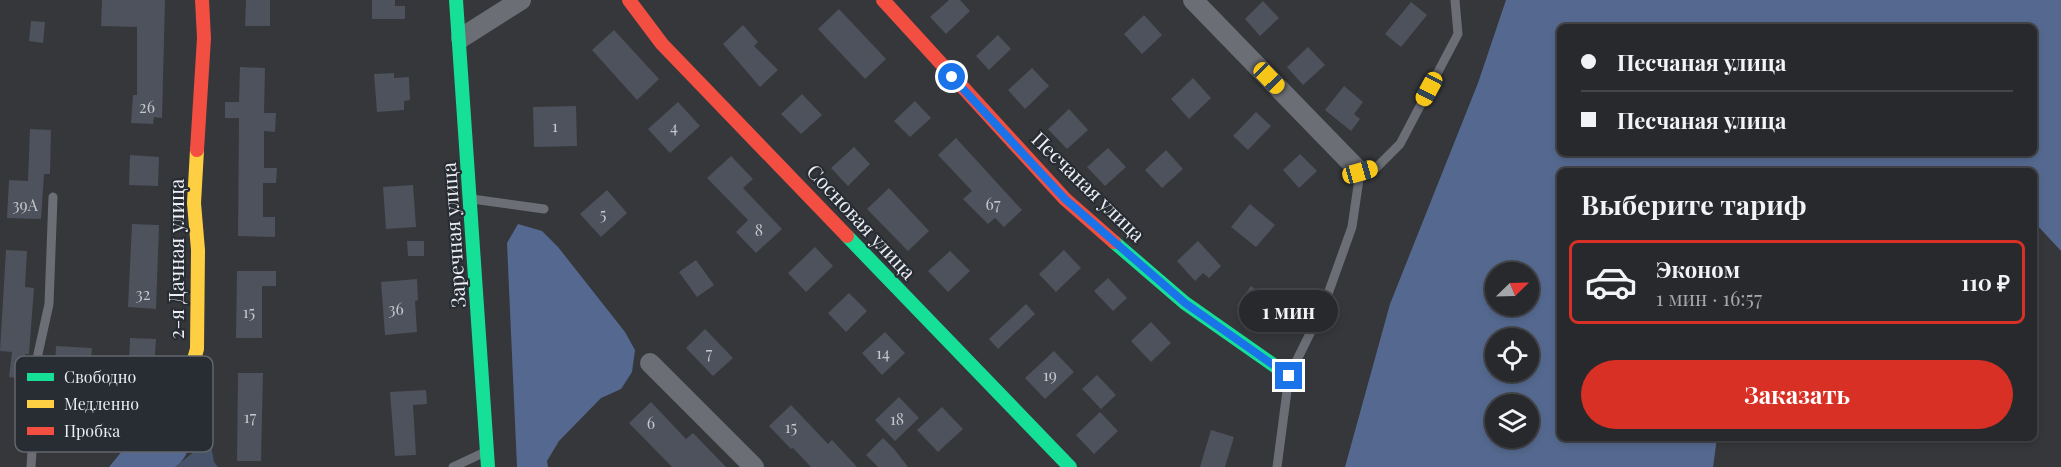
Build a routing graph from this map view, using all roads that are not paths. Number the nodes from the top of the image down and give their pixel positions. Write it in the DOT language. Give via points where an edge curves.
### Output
graph roads {
  1 [pos="202,0"];
  2 [pos="456,0"];
  3 [pos="521,0"];
  4 [pos="628,0"];
  5 [pos="883,0"];
  6 [pos="1192,0"];
  7 [pos="1455,0"];
  8 [pos="461,38"];
  9 [pos="1360,172"];
  10 [pos="53,197"];
  11 [pos="471,198"];
  12 [pos="544,209"];
  13 [pos="38,356"];
  14 [pos="195,356"];
  15 [pos="650,363"];
  16 [pos="1289,376"];
  17 [pos="487,451"];
  18 [pos="33,452"];
  19 [pos="31,467"];
  20 [pos="453,467"];
  21 [pos="488,467"];
  22 [pos="754,467"];
  23 [pos="1070,467"];
  24 [pos="1277,467"];
  1 -- 14 [label="street, 2-я Дачная улица" via="204,38 194,203 198,250"];
  2 -- 8 [label="street, Заречная улица"];
  3 -- 8 [label="street"];
  4 -- 23 [label="street, Сосновая улица" via="662,44"];
  5 -- 16 [label="street, Песчаная улица" via="1065,199 1185,303"];
  6 -- 9 [label="street"];
  7 -- 9 [label="lane" via="1458,34 1400,144 1376,168"];
  8 -- 11 [label="street, Заречная улица"];
  9 -- 16 [label="lane" via="1352,227 1324,305"];
  10 -- 13 [label="lane" via="48,304"];
  11 -- 12 [label="lane"];
  11 -- 17 [label="street, Заречная улица"];
  15 -- 22 [label="street"];
  16 -- 24 [label="lane"];
  17 -- 20 [label="lane"];
  17 -- 21 [label="street, Заречная улица"];
  18 -- 19 [label="lane"];
}
